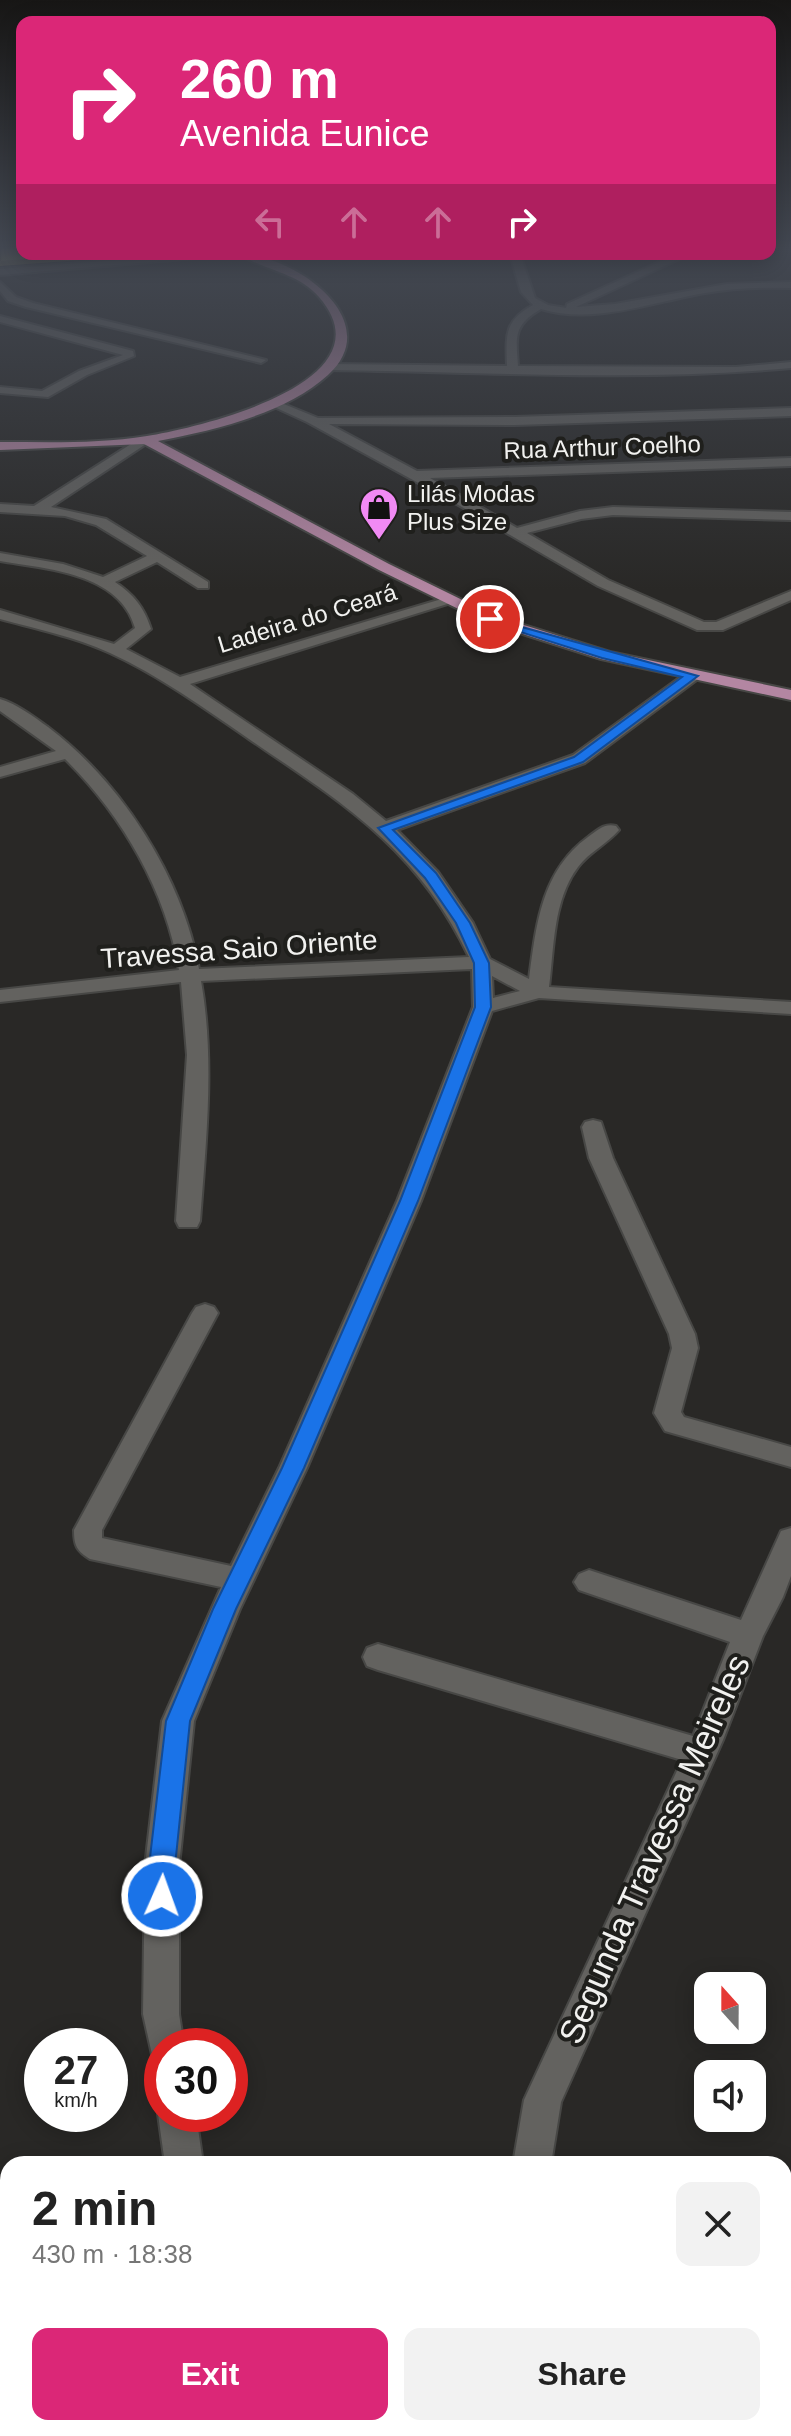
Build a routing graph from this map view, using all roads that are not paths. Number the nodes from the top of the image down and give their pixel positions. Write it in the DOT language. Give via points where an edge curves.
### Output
graph roads {
  1 [pos="114,362"];
  2 [pos="333,362"];
  3 [pos="512,362"];
  4 [pos="791,365"];
  5 [pos="329,367"];
  6 [pos="513,371"];
  7 [pos="0,390"];
  8 [pos="274,403"];
  9 [pos="791,412"];
  10 [pos="311,419"];
  11 [pos="146,440"];
  12 [pos="0,446"];
  13 [pos="791,462"];
  14 [pos="415,475"];
  15 [pos="0,508"];
  16 [pos="39,509"];
  17 [pos="791,516"];
  18 [pos="517,532"];
  19 [pos="0,557"];
  20 [pos="157,557"];
  21 [pos="104,582"];
  22 [pos="203,585"];
  23 [pos="791,595"];
  24 [pos="450,601"];
  25 [pos="759,610"];
  26 [pos="0,614"];
  27 [pos="791,616"];
  28 [pos="116,650"];
  29 [pos="692,676"];
  30 [pos="178,683"];
  31 [pos="791,695"];
  32 [pos="0,704"];
  33 [pos="70,752"];
  34 [pos="0,772"];
  35 [pos="384,828"];
  36 [pos="610,830"];
  37 [pos="482,963"];
  38 [pos="192,975"];
  39 [pos="538,992"];
  40 [pos="0,996"];
  41 [pos="483,1007"];
  42 [pos="791,1008"];
  43 [pos="593,1127"];
  44 [pos="188,1221"];
  45 [pos="205,1313"];
  46 [pos="791,1457"];
  47 [pos="791,1539"];
  48 [pos="239,1579"];
  49 [pos="589,1582"];
  50 [pos="748,1635"];
  51 [pos="378,1657"];
  52 [pos="701,1752"];
  53 [pos="163,2028"];
  54 [pos="180,2132"];
  55 [pos="183,2156"];
  56 [pos="533,2156"];
  1 -- 7 [label="street" via="40,395"];
  2 -- 5 [label="main road"];
  3 -- 6 [label="street"];
  4 -- 6 [label="street"];
  5 -- 6 [label="street"];
  5 -- 8 [label="main road"];
  8 -- 10 [label="street"];
  8 -- 11 [label="main road"];
  9 -- 10 [label="street" via="409,422"];
  10 -- 14 [label="street"];
  11 -- 12 [label="main road"];
  11 -- 16 [label="street"];
  11 -- 24 [label="main road"];
  13 -- 14 [label="street, Rua Arthur Coelho"];
  14 -- 18 [label="street"];
  15 -- 16 [label="street"];
  16 -- 20 [label="street" via="93,519"];
  17 -- 18 [label="street" via="613,511"];
  18 -- 25 [label="street" via="603,583 710,628"];
  19 -- 21 [label="street"];
  20 -- 21 [label="street"];
  20 -- 22 [label="street"];
  21 -- 28 [label="street" via="139,608 142,618 143,629"];
  23 -- 25 [label="street"];
  24 -- 29 [label="main road" via="543,637"];
  24 -- 30 [label="street, Ladeira do Ceará"];
  25 -- 27 [label="street"];
  26 -- 28 [label="street"];
  28 -- 30 [label="street"];
  29 -- 31 [label="main road"];
  29 -- 35 [label="street" via="579,759"];
  30 -- 35 [label="street"];
  32 -- 33 [label="street"];
  33 -- 34 [label="street"];
  33 -- 38 [label="street" via="125,818 151,859 177,919"];
  35 -- 37 [label="street" via="431,876"];
  36 -- 39 [label="street" via="572,859 560,877 551,899"];
  37 -- 38 [label="street, Travessa Saio Oriente"];
  37 -- 39 [label="street"];
  37 -- 41 [label="street"];
  38 -- 40 [label="street, Travessa Saio Oriente"];
  38 -- 44 [label="street" via="199,1082"];
  39 -- 41 [label="street"];
  39 -- 42 [label="street"];
  41 -- 48 [label="street" via="409,1201"];
  43 -- 46 [label="street" via="601,1158 682,1334 685,1348 667,1413 675,1424"];
  45 -- 48 [label="street" via="88,1530 88,1543 100,1551"];
  47 -- 50 [label="street, Segunda Travessa Meireles"];
  48 -- 53 [label="street" via="178,1721 162,1866"];
  49 -- 50 [label="street"];
  50 -- 52 [label="street, Segunda Travessa Meireles"];
  51 -- 52 [label="street"];
  52 -- 56 [label="street, Segunda Travessa Meireles" via="543,2100"];
  54 -- 55 [label="street"];
}
